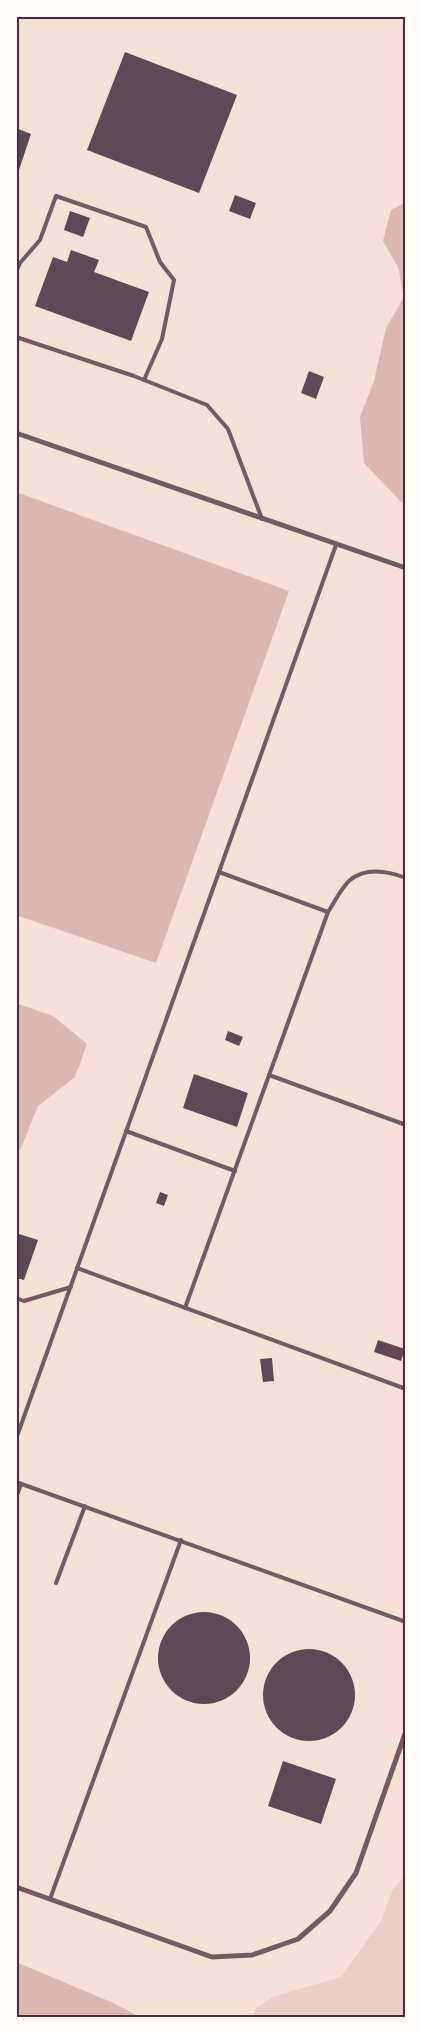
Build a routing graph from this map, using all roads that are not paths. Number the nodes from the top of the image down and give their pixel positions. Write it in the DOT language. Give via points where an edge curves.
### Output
graph roads {
  1 [pos="16,272"];
  2 [pos="16,337"];
  3 [pos="144,380"];
  4 [pos="16,433"];
  5 [pos="263,520"];
  6 [pos="336,544"];
  7 [pos="406,568"];
  8 [pos="219,872"];
  9 [pos="406,878"];
  10 [pos="328,912"];
  11 [pos="269,1075"];
  12 [pos="406,1125"];
  13 [pos="126,1131"];
  14 [pos="235,1171"];
  15 [pos="77,1268"];
  16 [pos="71,1287"];
  17 [pos="16,1298"];
  18 [pos="185,1308"];
  19 [pos="406,1389"];
  20 [pos="16,1439"];
  21 [pos="16,1482"];
  22 [pos="21,1484"];
  23 [pos="16,1498"];
  24 [pos="85,1506"];
  25 [pos="181,1540"];
  26 [pos="56,1583"];
  27 [pos="406,1622"];
  28 [pos="406,1731"];
  29 [pos="404,1742"];
  30 [pos="16,1887"];
  31 [pos="50,1899"];
  1 -- 3 [label="lane" via="40,240 56,196 146,227 160,262 174,280 162,338"];
  2 -- 3 [label="lane"];
  3 -- 5 [label="lane" via="206,405 228,429"];
  4 -- 5 [label="street"];
  5 -- 6 [label="street"];
  6 -- 7 [label="street"];
  6 -- 8 [label="lane"];
  8 -- 10 [label="lane"];
  8 -- 13 [label="lane"];
  9 -- 10 [label="lane" via="390,872 363,873 349,880"];
  10 -- 11 [label="lane"];
  11 -- 12 [label="lane"];
  11 -- 14 [label="lane"];
  13 -- 14 [label="lane"];
  13 -- 15 [label="lane"];
  14 -- 18 [label="lane"];
  15 -- 16 [label="lane"];
  15 -- 18 [label="lane"];
  16 -- 17 [label="lane" via="24,1301"];
  16 -- 20 [label="lane"];
  18 -- 19 [label="lane"];
  21 -- 22 [label="lane"];
  22 -- 23 [label="lane"];
  22 -- 24 [label="lane"];
  24 -- 25 [label="lane"];
  24 -- 26 [label="lane"];
  25 -- 27 [label="lane"];
  25 -- 31 [label="lane"];
  28 -- 29 [label="street"];
  29 -- 31 [label="street" via="356,1873 330,1912 298,1939 252,1955 212,1957"];
  30 -- 31 [label="street"];
}
